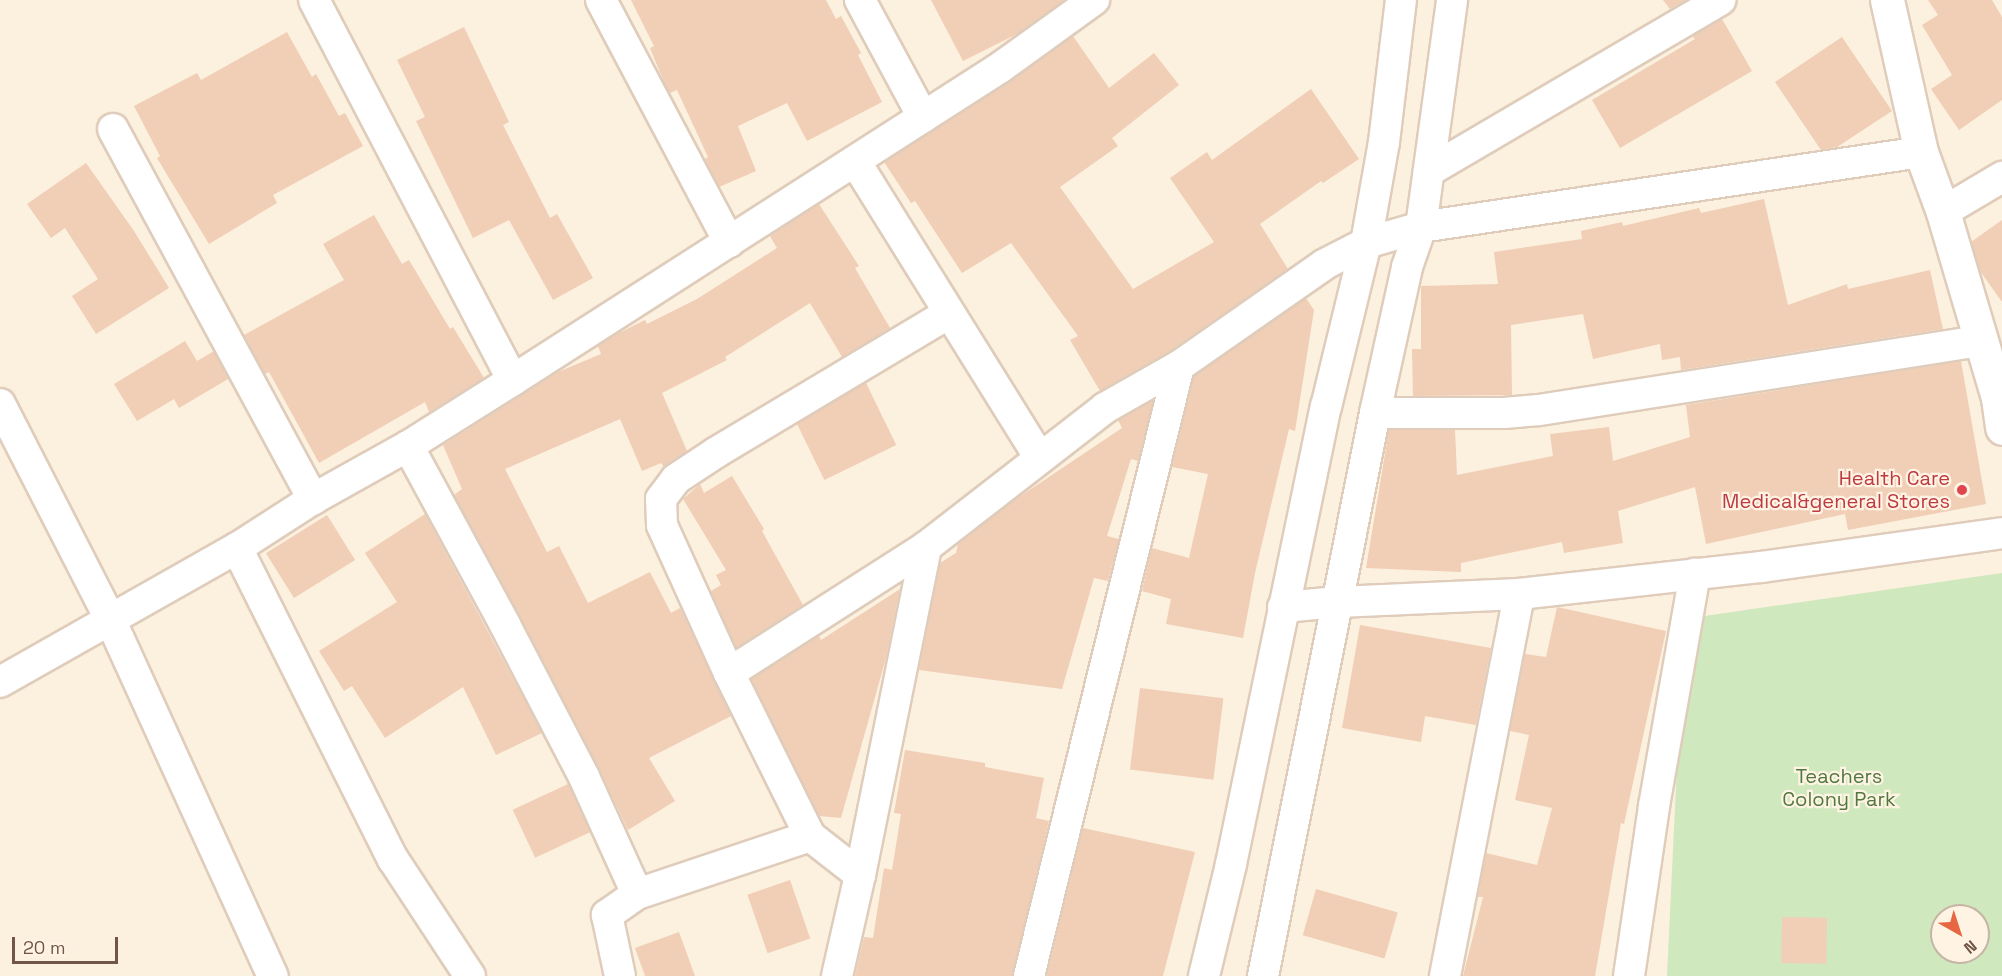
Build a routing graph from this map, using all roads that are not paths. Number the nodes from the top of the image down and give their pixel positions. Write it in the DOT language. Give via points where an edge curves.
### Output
graph roads {
  1 [pos="314,0"];
  2 [pos="601,0"];
  3 [pos="860,0"];
  4 [pos="1094,0"];
  5 [pos="1402,0"];
  6 [pos="1452,0"];
  7 [pos="1720,0"];
  8 [pos="1887,0"];
  9 [pos="922,117"];
  10 [pos="113,129"];
  11 [pos="1921,152"];
  12 [pos="855,161"];
  13 [pos="1429,171"];
  14 [pos="2002,177"];
  15 [pos="1943,212"];
  16 [pos="1421,227"];
  17 [pos="729,242"];
  18 [pos="1366,243"];
  19 [pos="949,314"];
  20 [pos="1980,341"];
  21 [pos="1179,366"];
  22 [pos="513,380"];
  23 [pos="0,404"];
  24 [pos="2001,407"];
  25 [pos="1375,413"];
  26 [pos="408,446"];
  27 [pos="1040,458"];
  28 [pos="313,499"];
  29 [pos="2002,533"];
  30 [pos="926,547"];
  31 [pos="237,548"];
  32 [pos="1695,574"];
  33 [pos="1519,594"];
  34 [pos="1338,602"];
  35 [pos="1283,607"];
  36 [pos="110,619"];
  37 [pos="729,673"];
  38 [pos="0,682"];
  39 [pos="810,836"];
  40 [pos="860,875"];
  41 [pos="637,894"];
  42 [pos="1636,975"];
  43 [pos="273,976"];
  44 [pos="470,976"];
  45 [pos="620,976"];
  46 [pos="837,976"];
  47 [pos="1029,976"];
  48 [pos="1204,976"];
  49 [pos="1263,976"];
  50 [pos="1445,976"];
  1 -- 22 [label="street"];
  2 -- 17 [label="street"];
  3 -- 9 [label="street"];
  4 -- 9 [label="street" via="1001,67"];
  5 -- 18 [label="street" via="1384,142"];
  6 -- 13 [label="street"];
  7 -- 13 [label="street"];
  8 -- 11 [label="street"];
  9 -- 12 [label="street"];
  10 -- 28 [label="street"];
  11 -- 15 [label="street"];
  11 -- 16 [label="street"];
  12 -- 17 [label="street"];
  12 -- 19 [label="street"];
  13 -- 16 [label="street"];
  14 -- 15 [label="street"];
  15 -- 20 [label="street"];
  16 -- 18 [label="street"];
  16 -- 25 [label="street" via="1407,267"];
  17 -- 22 [label="street"];
  18 -- 21 [label="street" via="1325,264"];
  18 -- 35 [label="street"];
  19 -- 27 [label="street"];
  19 -- 37 [label="street" via="717,452 676,479 661,499 662,525"];
  20 -- 24 [label="street"];
  20 -- 25 [label="street" via="1539,410"];
  21 -- 27 [label="street" via="1105,408"];
  21 -- 47 [label="street"];
  22 -- 26 [label="street"];
  23 -- 36 [label="street"];
  25 -- 34 [label="street"];
  26 -- 28 [label="street"];
  26 -- 41 [label="street" via="584,777"];
  27 -- 30 [label="street"];
  28 -- 31 [label="street"];
  29 -- 32 [label="street"];
  30 -- 37 [label="street"];
  30 -- 40 [label="street"];
  31 -- 36 [label="street"];
  31 -- 44 [label="street" via="393,859"];
  32 -- 33 [label="street"];
  32 -- 42 [label="street" via="1654,806"];
  33 -- 34 [label="street"];
  33 -- 50 [label="street"];
  34 -- 35 [label="street"];
  34 -- 49 [label="street"];
  35 -- 48 [label="street"];
  36 -- 38 [label="street"];
  36 -- 43 [label="street"];
  37 -- 39 [label="street"];
  39 -- 40 [label="street"];
  39 -- 41 [label="street"];
  40 -- 46 [label="street"];
  41 -- 45 [label="street" via="607,915"];
}
